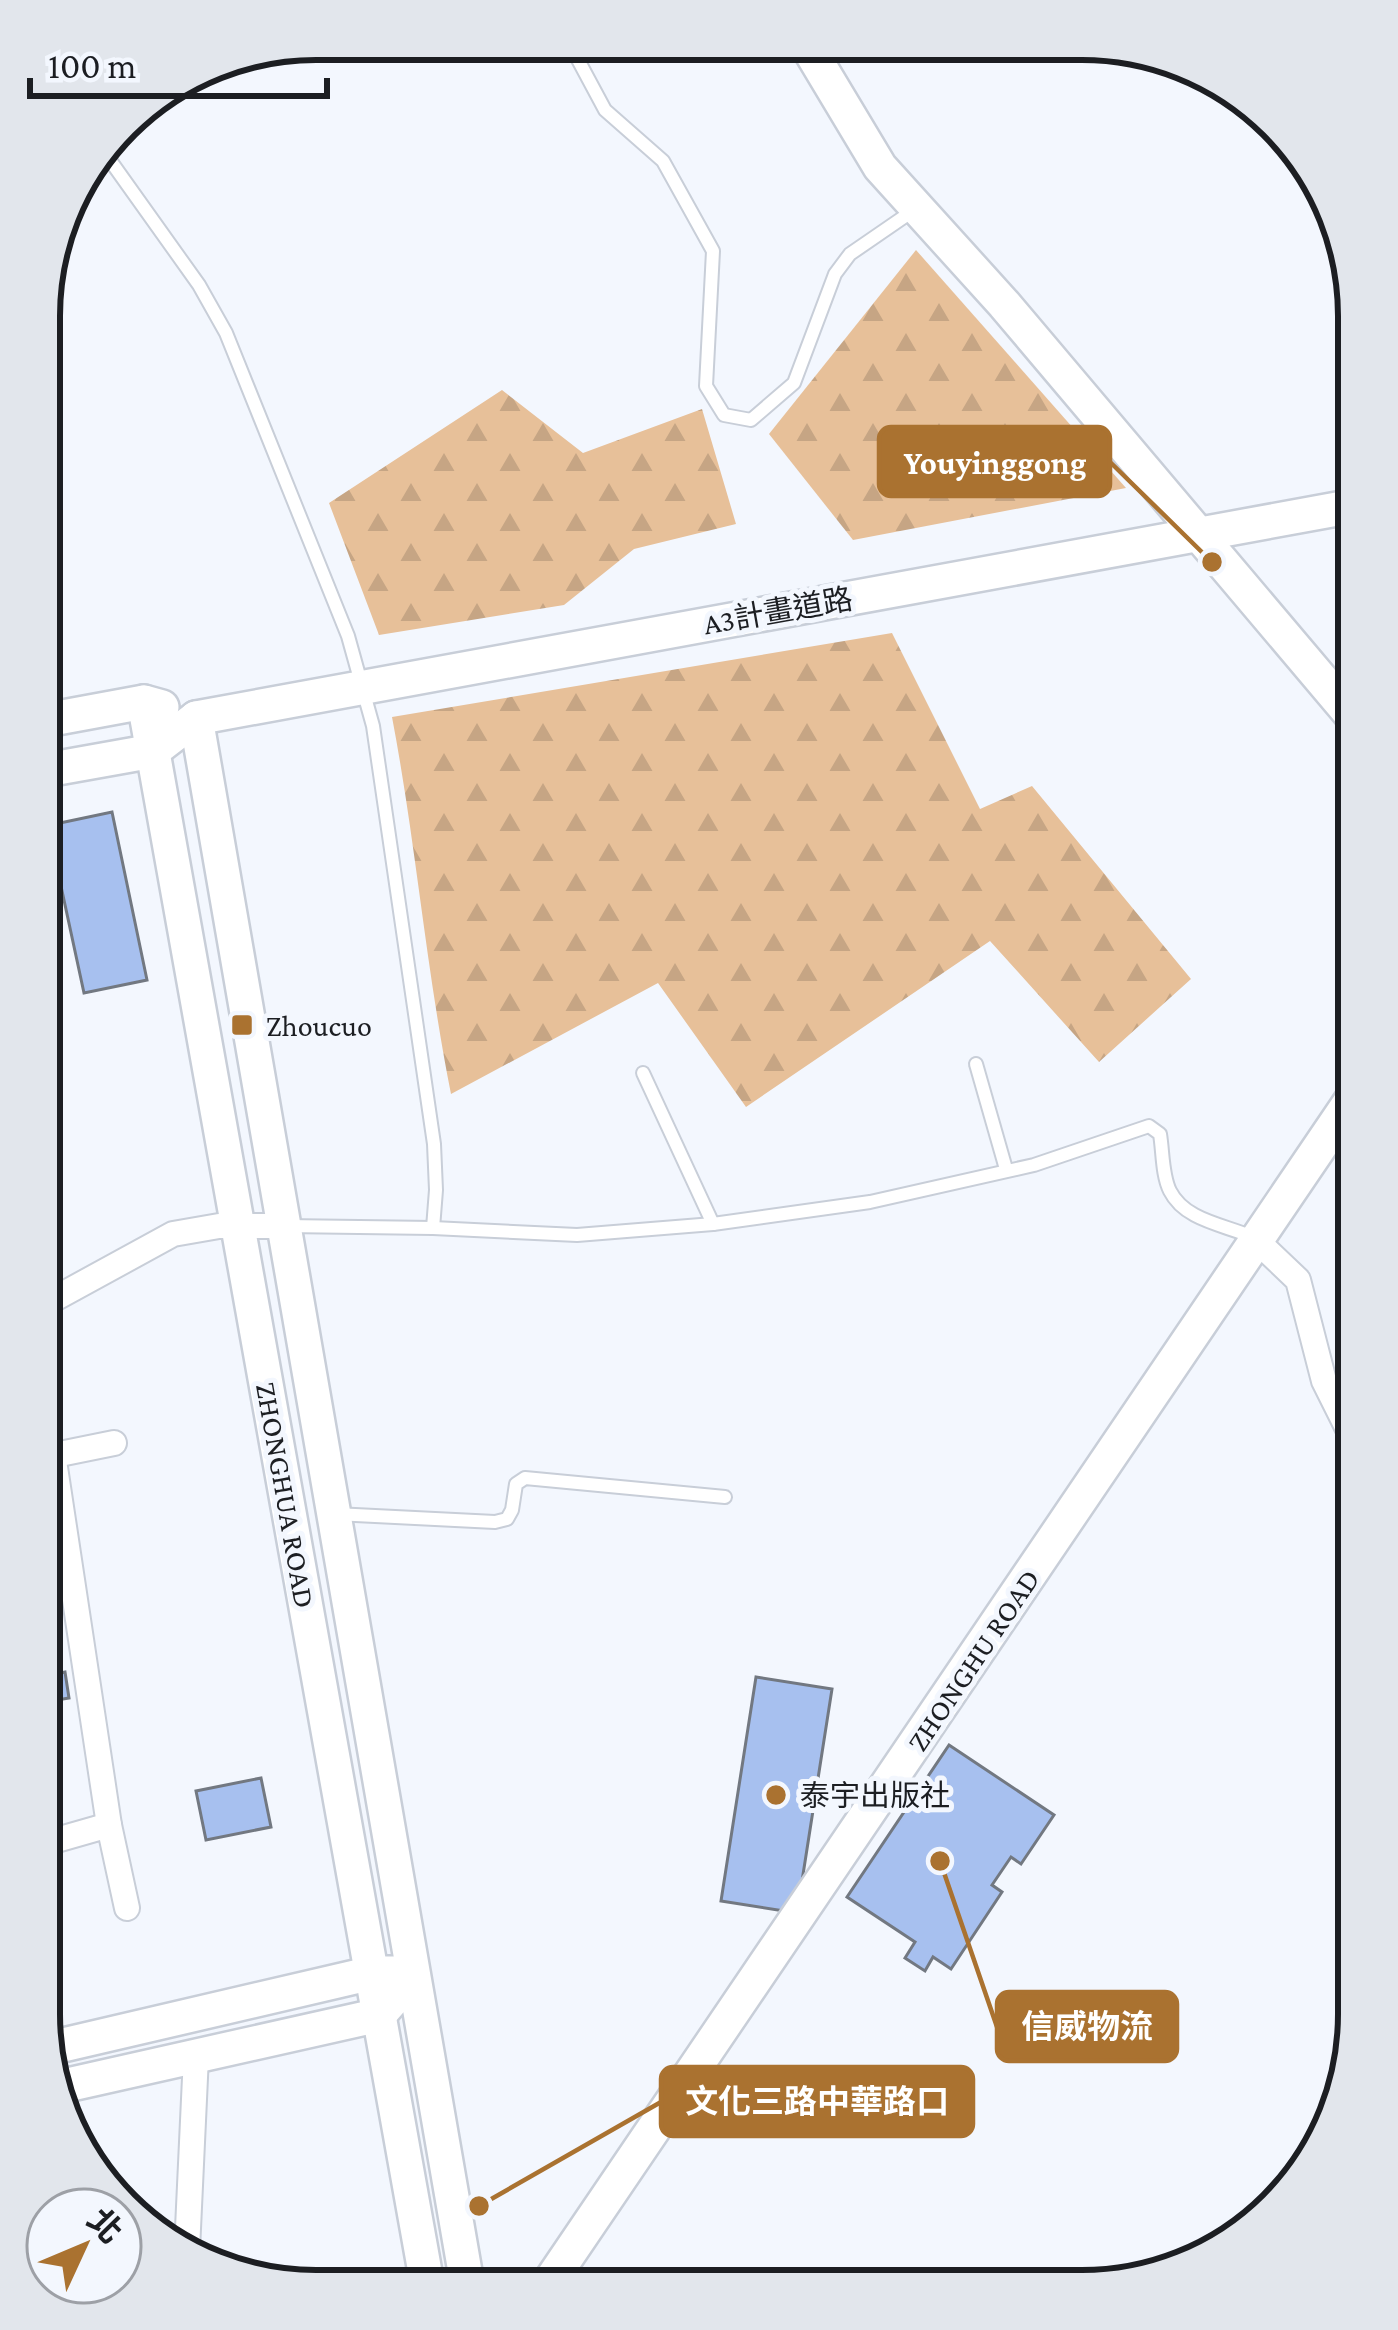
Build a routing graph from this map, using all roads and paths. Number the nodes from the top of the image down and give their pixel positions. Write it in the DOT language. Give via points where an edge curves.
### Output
graph roads {
  1 [pos="579,60"];
  2 [pos="815,60"];
  3 [pos="112,162"];
  4 [pos="918,208"];
  5 [pos="1338,509"];
  6 [pos="1198,534"];
  7 [pos="362,688"];
  8 [pos="1338,699"];
  9 [pos="144,702"];
  10 [pos="60,717"];
  11 [pos="196,718"];
  12 [pos="153,751"];
  13 [pos="60,767"];
  14 [pos="976,1064"];
  15 [pos="643,1073"];
  16 [pos="1338,1121"];
  17 [pos="1006,1169"];
  18 [pos="713,1224"];
  19 [pos="284,1226"];
  20 [pos="238,1228"];
  21 [pos="433,1228"];
  22 [pos="1257,1240"];
  23 [pos="60,1296"];
  24 [pos="1337,1408"];
  25 [pos="114,1444"];
  26 [pos="60,1454"];
  27 [pos="725,1497"];
  28 [pos="334,1514"];
  29 [pos="60,1538"];
  30 [pos="109,1825"];
  31 [pos="60,1840"];
  32 [pos="127,1908"];
  33 [pos="372,1972"];
  34 [pos="414,1973"];
  35 [pos="379,2015"];
  36 [pos="63,2045"];
  37 [pos="196,2056"];
  38 [pos="71,2084"];
  39 [pos="189,2236"];
  40 [pos="425,2270"];
  41 [pos="466,2270"];
  42 [pos="558,2270"];
  1 -- 4 [label="lane" via="605,110 663,161 713,251 706,386 724,415 751,420 794,383 842,264"];
  2 -- 4 [label="street" via="866,147"];
  3 -- 7 [label="lane" via="226,333"];
  4 -- 6 [label="street"];
  5 -- 6 [label="street, A3計畫道路"];
  6 -- 7 [label="street, A3計畫道路"];
  6 -- 8 [label="street"];
  7 -- 11 [label="street, A3計畫道路"];
  7 -- 21 [label="lane" via="434,1144"];
  9 -- 10 [label="street"];
  9 -- 11 [label="street"];
  9 -- 12 [label="street, ZHONGHUA ROAD"];
  11 -- 12 [label="street"];
  11 -- 19 [label="street, ZHONGHUA ROAD"];
  12 -- 13 [label="street"];
  12 -- 20 [label="street, ZHONGHUA ROAD"];
  14 -- 17 [label="lane"];
  15 -- 18 [label="lane"];
  16 -- 22 [label="street, ZHONGHU ROAD"];
  17 -- 18 [label="lane" via="908,1194"];
  17 -- 22 [label="lane" via="1149,1126 1160,1134 1178,1203"];
  18 -- 21 [label="lane" via="577,1235"];
  19 -- 20 [label="street"];
  19 -- 21 [label="lane"];
  19 -- 28 [label="street, ZHONGHUA ROAD"];
  20 -- 23 [label="street" via="172,1234"];
  20 -- 33 [label="street, ZHONGHUA ROAD"];
  22 -- 24 [label="street" via="1298,1280"];
  22 -- 42 [label="street, ZHONGHU ROAD"];
  25 -- 26 [label="street"];
  27 -- 28 [label="lane" via="525,1478 507,1519 495,1522"];
  28 -- 34 [label="street, ZHONGHUA ROAD"];
  29 -- 30 [label="street"];
  30 -- 31 [label="street"];
  30 -- 32 [label="street"];
  33 -- 34 [label="street"];
  33 -- 35 [label="street, ZHONGHUA ROAD"];
  33 -- 36 [label="street"];
  34 -- 35 [label="street"];
  34 -- 41 [label="street, ZHONGHUA ROAD"];
  35 -- 37 [label="street"];
  35 -- 40 [label="street, ZHONGHUA ROAD"];
  37 -- 38 [label="street"];
  37 -- 39 [label="street"];
}
